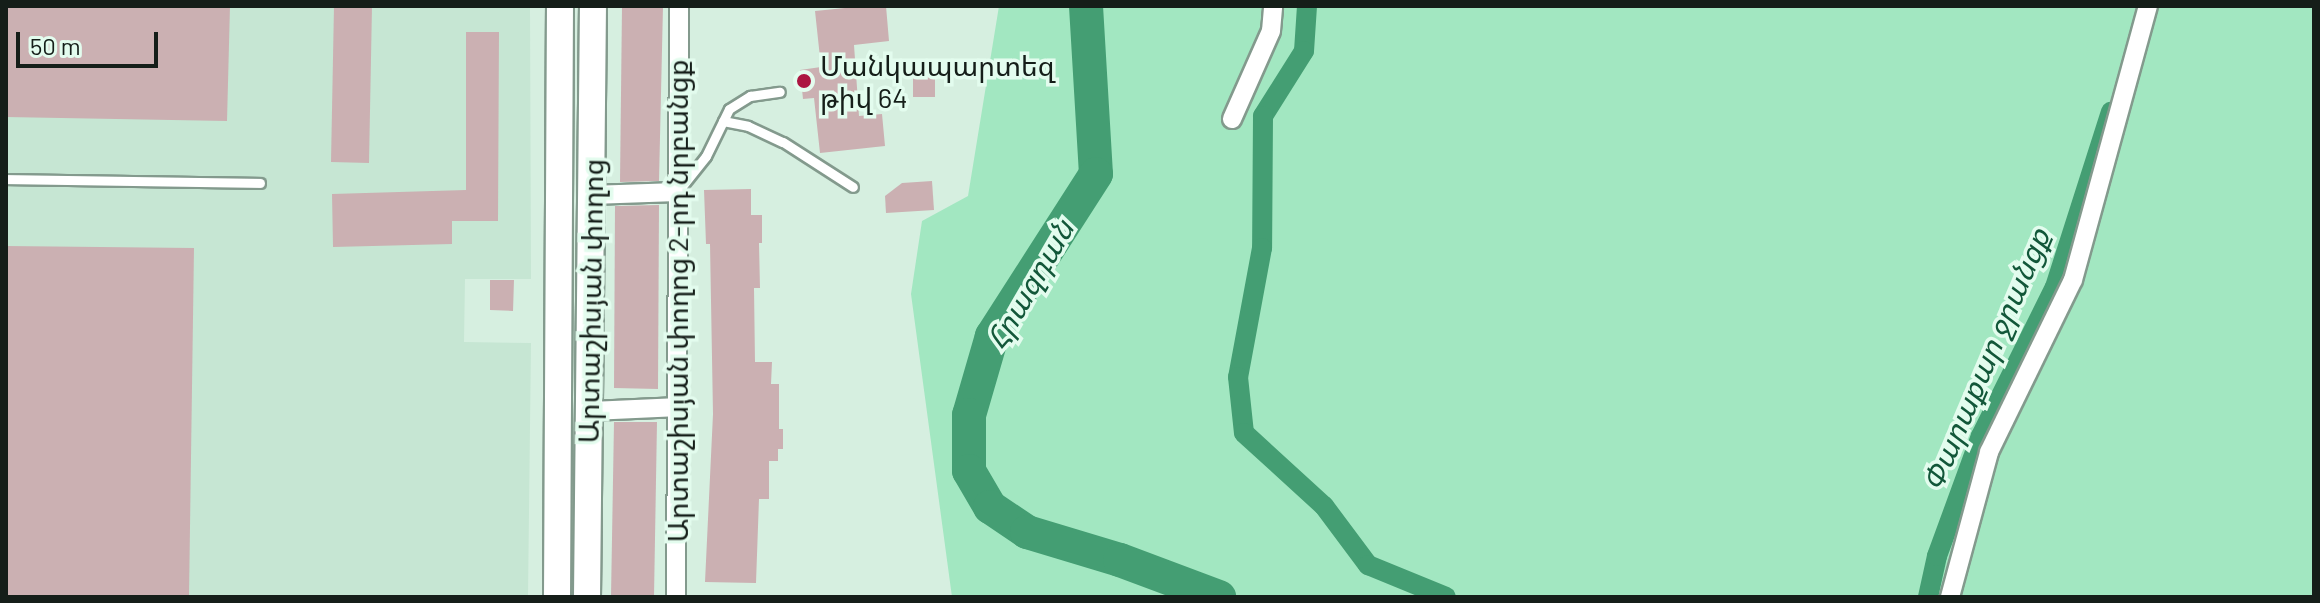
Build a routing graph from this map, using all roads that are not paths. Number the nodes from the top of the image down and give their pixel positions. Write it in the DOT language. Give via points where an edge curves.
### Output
graph roads {
  1 [pos="560,6"];
  2 [pos="593,6"];
  3 [pos="679,6"];
  4 [pos="1273,6"];
  5 [pos="2148,6"];
  6 [pos="780,92"];
  7 [pos="1232,119"];
  8 [pos="723,121"];
  9 [pos="6,179"];
  10 [pos="260,183"];
  11 [pos="853,187"];
  12 [pos="677,192"];
  13 [pos="591,195"];
  14 [pos="676,407"];
  15 [pos="589,411"];
  16 [pos="557,597"];
  17 [pos="587,597"];
  18 [pos="676,597"];
  19 [pos="1950,597"];
  1 -- 16 [label="main road, Արտաշիսյան փողոց"];
  2 -- 13 [label="main road, Արտաշիսյան փողոց"];
  3 -- 12 [label="street, Արտաշիսյան փողոց 2-րդ նրբանցք"];
  4 -- 7 [label="street" via="1271,31"];
  5 -- 19 [label="street" via="2073,280 1989,452"];
  6 -- 8 [label="lane" via="736,103"];
  8 -- 11 [label="lane" via="783,142"];
  8 -- 12 [label="lane" via="706,156"];
  9 -- 10 [label="lane"];
  12 -- 13 [label="street"];
  12 -- 14 [label="street, Արտաշիսյան փողոց 2-րդ նրբանցք"];
  13 -- 15 [label="main road, Արտաշիսյան փողոց"];
  14 -- 15 [label="street"];
  14 -- 18 [label="street, Արտաշիսյան փողոց 2-րդ նրբանցք"];
  15 -- 17 [label="main road, Արտաշիսյան փողոց"];
}
